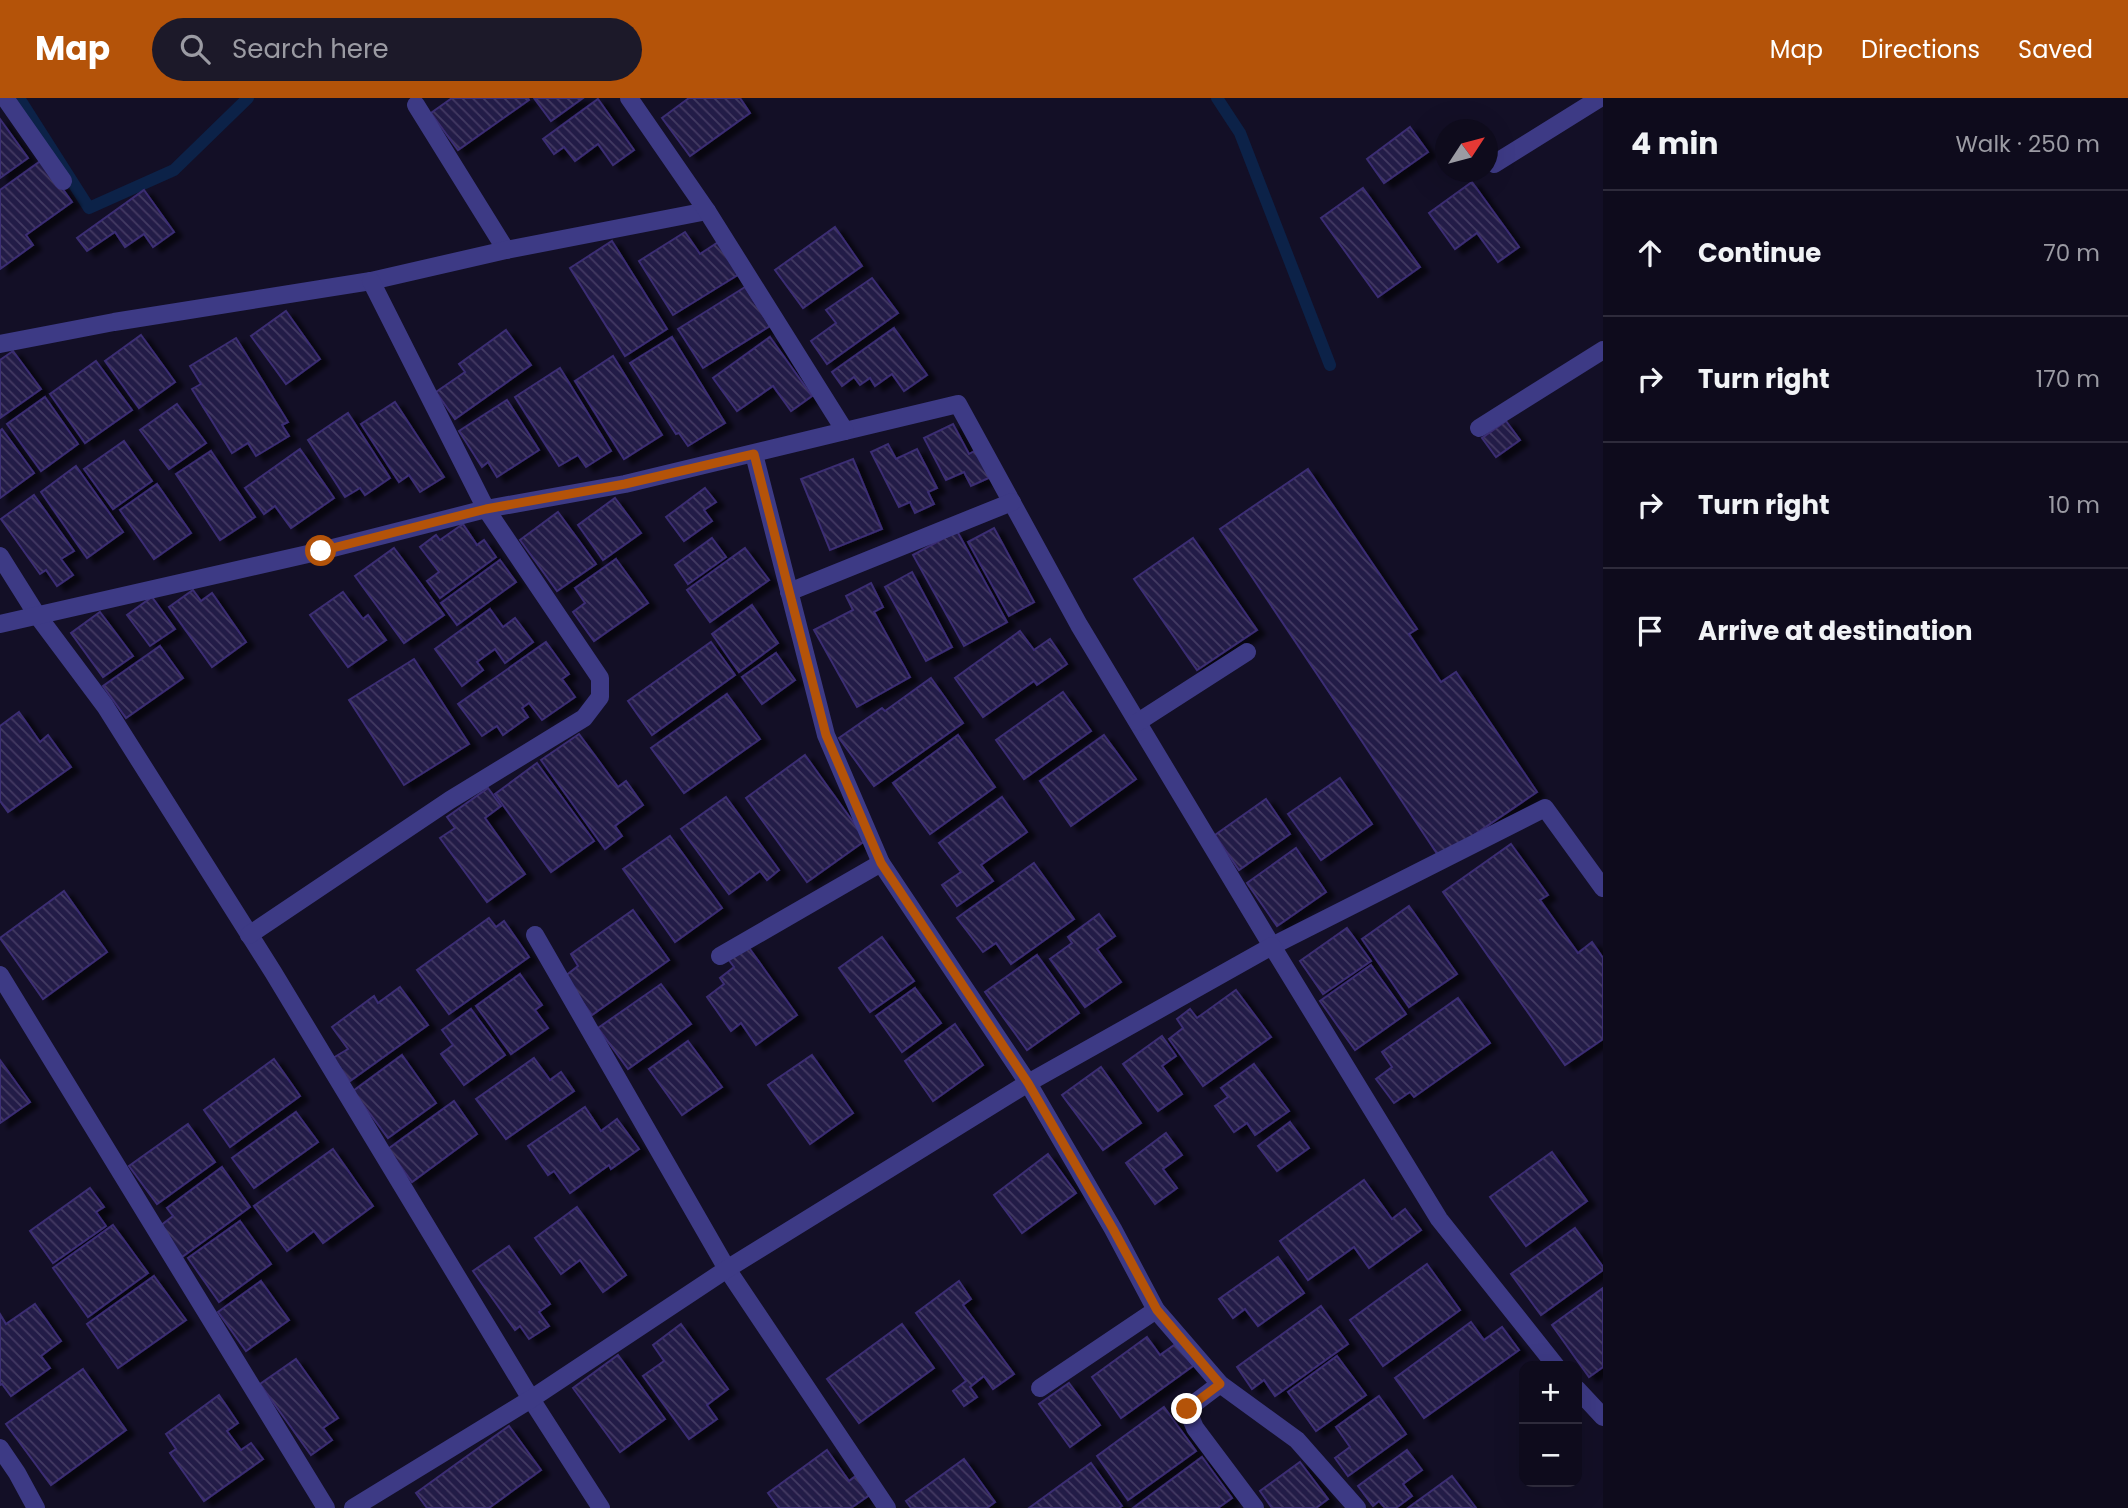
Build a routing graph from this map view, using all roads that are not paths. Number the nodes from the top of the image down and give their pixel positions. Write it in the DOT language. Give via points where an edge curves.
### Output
graph roads {
  1 [pos="5,98"];
  2 [pos="629,98"];
  3 [pos="1600,98"];
  4 [pos="416,105"];
  5 [pos="1498,162"];
  6 [pos="63,181"];
  7 [pos="707,211"];
  8 [pos="506,250"];
  9 [pos="370,281"];
  10 [pos="0,344"];
  11 [pos="1603,350"];
  12 [pos="1479,428"];
  13 [pos="845,431"];
  14 [pos="754,454"];
  15 [pos="1012,502"];
  16 [pos="486,509"];
  17 [pos="0,556"];
  18 [pos="789,592"];
  19 [pos="37,615"];
  20 [pos="0,624"];
  21 [pos="1247,652"];
  22 [pos="1138,722"];
  23 [pos="881,863"];
  24 [pos="1603,888"];
  25 [pos="249,935"];
  26 [pos="535,935"];
  27 [pos="1272,946"];
  28 [pos="720,956"];
  29 [pos="0,975"];
  30 [pos="1028,1083"];
  31 [pos="727,1269"];
  32 [pos="1157,1310"];
  33 [pos="1552,1361"];
  34 [pos="1220,1384"];
  35 [pos="1040,1388"];
  36 [pos="1582,1394"];
  37 [pos="531,1399"];
  38 [pos="1603,1417"];
  39 [pos="0,1448"];
  40 [pos="36,1508"];
  41 [pos="326,1508"];
  42 [pos="353,1508"];
  43 [pos="601,1508"];
  44 [pos="887,1508"];
  45 [pos="1255,1508"];
  46 [pos="1357,1508"];
  1 -- 6 [label="street"];
  2 -- 7 [label="street"];
  3 -- 5 [label="street"];
  4 -- 8 [label="street"];
  7 -- 8 [label="street"];
  7 -- 13 [label="street"];
  8 -- 9 [label="street"];
  9 -- 10 [label="street"];
  9 -- 16 [label="street"];
  11 -- 12 [label="street"];
  13 -- 14 [label="street"];
  13 -- 15 [label="street" via="958,404"];
  14 -- 16 [label="street"];
  14 -- 18 [label="street"];
  15 -- 18 [label="street"];
  15 -- 22 [label="street"];
  16 -- 19 [label="street"];
  16 -- 25 [label="street" via="600,678 600,697 584,718 450,800"];
  17 -- 19 [label="street"];
  18 -- 23 [label="street" via="826,735"];
  19 -- 20 [label="street"];
  19 -- 25 [label="street" via="105,706"];
  21 -- 22 [label="street"];
  22 -- 27 [label="street"];
  23 -- 28 [label="street"];
  23 -- 30 [label="street"];
  24 -- 27 [label="street" via="1545,808"];
  25 -- 37 [label="street"];
  26 -- 31 [label="street"];
  27 -- 30 [label="street"];
  27 -- 33 [label="street" via="1439,1219"];
  29 -- 41 [label="street"];
  30 -- 31 [label="street"];
  30 -- 32 [label="street"];
  31 -- 37 [label="street"];
  31 -- 44 [label="street"];
  32 -- 34 [label="street"];
  32 -- 35 [label="street"];
  34 -- 45 [label="street" via="1187,1409 1195,1428"];
  34 -- 46 [label="street" via="1297,1440"];
  36 -- 38 [label="street"];
  37 -- 42 [label="street"];
  37 -- 43 [label="street"];
  39 -- 40 [label="street"];
}
